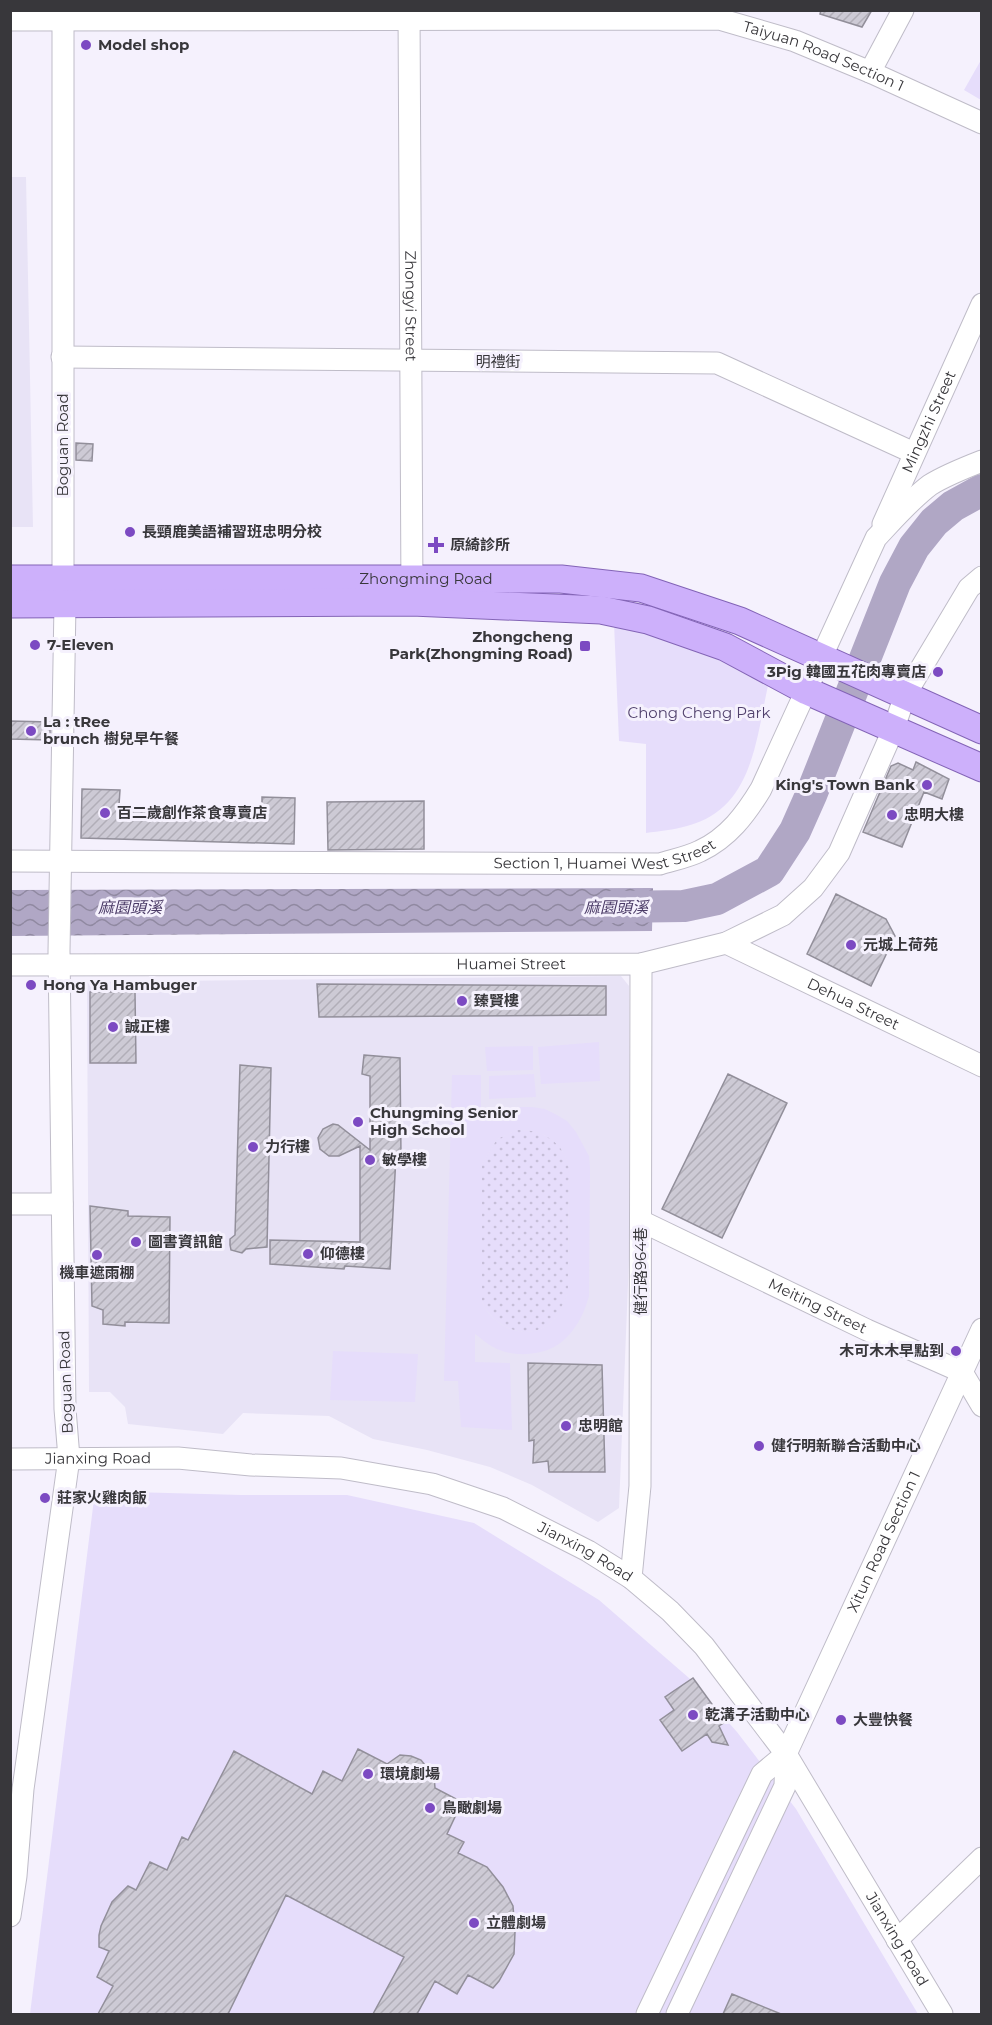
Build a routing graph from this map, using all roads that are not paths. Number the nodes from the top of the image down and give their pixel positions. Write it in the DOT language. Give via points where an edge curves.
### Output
graph roads {
  1 [pos="903,10"];
  2 [pos="63,15"];
  3 [pos="409,15"];
  4 [pos="719,15"];
  5 [pos="10,20"];
  6 [pos="870,72"];
  7 [pos="981,123"];
  8 [pos="981,304"];
  9 [pos="62,357"];
  10 [pos="410,362"];
  11 [pos="914,453"];
  12 [pos="981,461"];
  13 [pos="876,538"];
  14 [pos="981,577"];
  15 [pos="10,579"];
  16 [pos="64,591"];
  17 [pos="411,591"];
  18 [pos="10,604"];
  19 [pos="824,660"];
  20 [pos="810,692"];
  21 [pos="898,692"];
  22 [pos="887,725"];
  23 [pos="981,730"];
  24 [pos="981,768"];
  25 [pos="10,861"];
  26 [pos="61,866"];
  27 [pos="726,943"];
  28 [pos="60,958"];
  29 [pos="641,964"];
  30 [pos="10,965"];
  31 [pos="981,1066"];
  32 [pos="10,1204"];
  33 [pos="62,1204"];
  34 [pos="641,1221"];
  35 [pos="981,1329"];
  36 [pos="962,1372"];
  37 [pos="981,1406"];
  38 [pos="69,1458"];
  39 [pos="10,1459"];
  40 [pos="631,1578"];
  41 [pos="786,1754"];
  42 [pos="981,1858"];
  43 [pos="13,1876"];
  44 [pos="10,1917"];
  45 [pos="897,1940"];
  46 [pos="646,2014"];
  47 [pos="677,2014"];
  48 [pos="942,2014"];
  1 -- 6 [label="street"];
  2 -- 3 [label="street, Taiyuan Road Section 1"];
  2 -- 5 [label="street, Taiyuan Road Section 1"];
  2 -- 9 [label="street, Boguan Road"];
  3 -- 4 [label="street, Taiyuan Road Section 1"];
  3 -- 10 [label="street, Zhongyi Street"];
  4 -- 6 [label="street, Taiyuan Road Section 1"];
  6 -- 7 [label="street, Taiyuan Road Section 1"];
  8 -- 11 [label="street, Mingzhi Street"];
  9 -- 10 [label="street, 明禮街"];
  9 -- 16 [label="street, Boguan Road"];
  10 -- 11 [label="street, 明禮街" via="717,363"];
  10 -- 17 [label="street, Zhongyi Street"];
  11 -- 13 [label="street, Mingzhi Street"];
  12 -- 13 [label="street, Section 1, Huamei West Street" via="930,485"];
  13 -- 19 [label="street, Section 1, Huamei West Street"];
  14 -- 21 [label="street, Huamei Street" via="969,588"];
  15 -- 16 [label="main road, Zhongming Road"];
  16 -- 17 [label="main road, Zhongming Road"];
  16 -- 18 [label="main road, Zhongming Road"];
  16 -- 26 [label="street, Boguan Road"];
  17 -- 19 [label="main road, Zhongming Road" via="561,579 641,588 740,621"];
  17 -- 20 [label="main road, Zhongming Road" via="601,610 648,620 725,647"];
  19 -- 20 [label="street, Section 1, Huamei West Street"];
  19 -- 21 [label="main road, Zhongming Road"];
  20 -- 22 [label="main road, Zhongming Road"];
  20 -- 26 [label="street, Section 1, Huamei West Street" via="749,810 729,832 700,851 660,864"];
  21 -- 22 [label="street, Huamei Street"];
  21 -- 23 [label="main road"];
  22 -- 24 [label="main road"];
  22 -- 27 [label="street, Huamei Street" via="839,853 813,888 783,915"];
  25 -- 26 [label="street, Section 1, Huamei West Street"];
  26 -- 28 [label="street, Boguan Road"];
  27 -- 29 [label="street, Huamei Street"];
  27 -- 31 [label="street, Dehua Street"];
  28 -- 29 [label="street, Huamei Street"];
  28 -- 30 [label="street, Huamei Street"];
  28 -- 33 [label="street, Boguan Road"];
  29 -- 34 [label="street, 健行路964巷"];
  32 -- 33 [label="street"];
  33 -- 38 [label="street, Boguan Road"];
  34 -- 36 [label="street, Meiting Street"];
  34 -- 40 [label="street, 健行路964巷" via="640,1486"];
  35 -- 36 [label="street, Xitun Road Section 1"];
  36 -- 37 [label="street"];
  36 -- 41 [label="street, Xitun Road Section 1"];
  38 -- 39 [label="street, Jianxing Road"];
  38 -- 40 [label="street, Jianxing Road" via="178,1458 324,1467 417,1480 503,1508"];
  38 -- 43 [label="street, Boguan Road"];
  40 -- 41 [label="street, Jianxing Road" via="704,1646"];
  41 -- 45 [label="street, Jianxing Road"];
  41 -- 46 [label="street, Xitun Road Section 1" via="762,1774"];
  41 -- 47 [label="street, Xitun Road Section 1" via="785,1786"];
  42 -- 45 [label="street"];
  43 -- 44 [label="street, Boguan Road"];
  45 -- 48 [label="street, Jianxing Road"];
}
